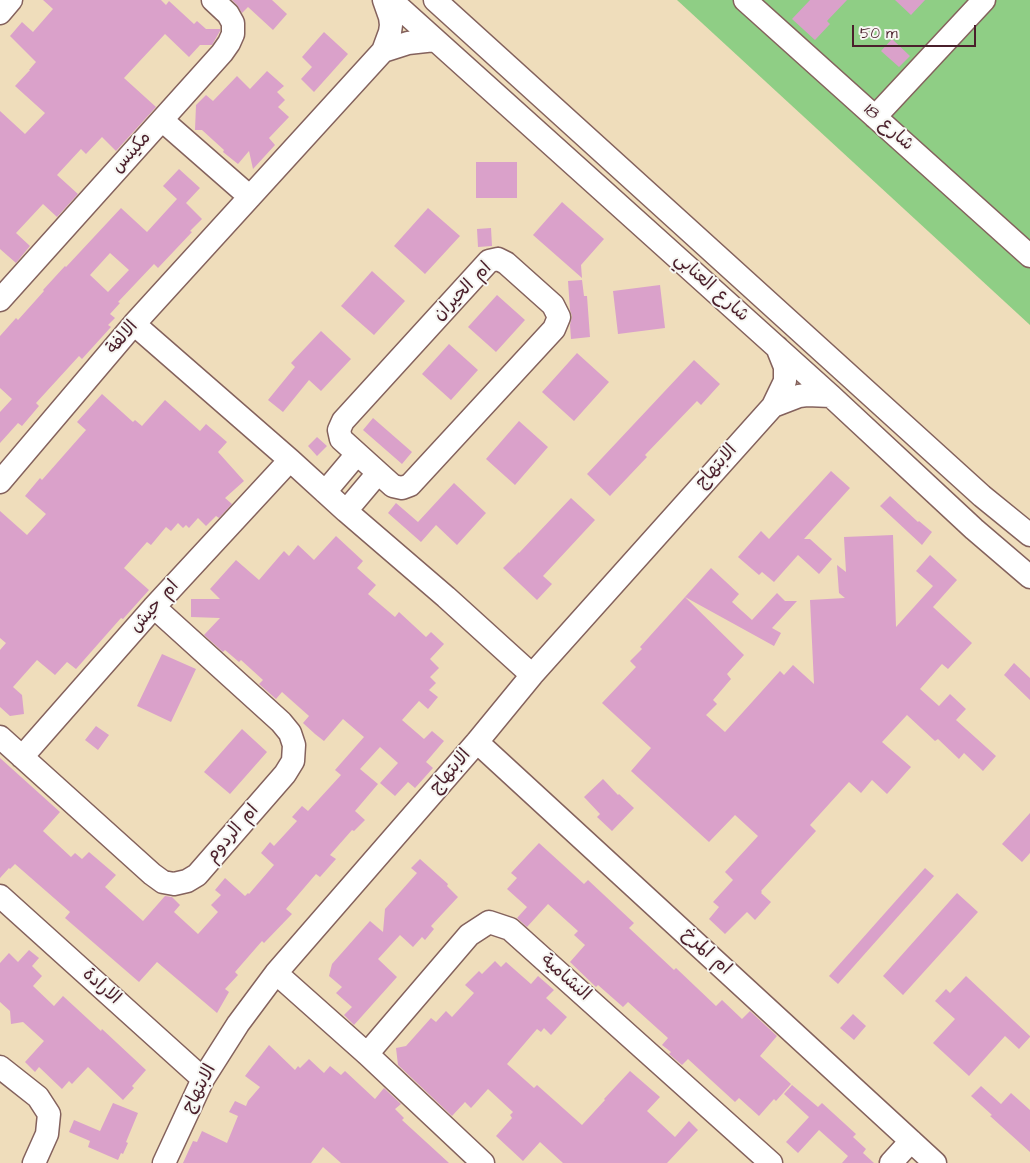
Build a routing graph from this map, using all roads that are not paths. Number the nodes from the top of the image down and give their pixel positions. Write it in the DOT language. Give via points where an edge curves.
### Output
graph roads {
  1 [pos="11,0"];
  2 [pos="213,0"];
  3 [pos="384,0"];
  4 [pos="391,0"];
  5 [pos="435,0"];
  6 [pos="746,0"];
  7 [pos="984,0"];
  8 [pos="0,13"];
  9 [pos="435,40"];
  10 [pos="383,51"];
  11 [pos="875,117"];
  12 [pos="162,120"];
  13 [pos="250,197"];
  14 [pos="1030,256"];
  15 [pos="0,300"];
  16 [pos="134,324"];
  17 [pos="777,347"];
  18 [pos="831,396"];
  19 [pos="773,406"];
  20 [pos="357,454"];
  21 [pos="290,460"];
  22 [pos="378,473"];
  23 [pos="0,482"];
  24 [pos="325,492"];
  25 [pos="346,511"];
  26 [pos="1030,535"];
  27 [pos="1030,577"];
  28 [pos="154,607"];
  29 [pos="532,675"];
  30 [pos="0,737"];
  31 [pos="477,742"];
  32 [pos="22,758"];
  33 [pos="0,896"];
  34 [pos="276,973"];
  35 [pos="367,1054"];
  36 [pos="0,1066"];
  37 [pos="203,1079"];
  38 [pos="911,1141"];
  39 [pos="34,1163"];
  40 [pos="164,1163"];
  41 [pos="482,1163"];
  42 [pos="771,1163"];
  43 [pos="891,1163"];
  44 [pos="935,1163"];
  1 -- 8 [label="street"];
  2 -- 12 [label="street, مكينس" via="233,23 229,44"];
  3 -- 10 [label="street, الالفة" via="391,24"];
  4 -- 9 [label="street, شارع العنابي"];
  5 -- 26 [label="street, شارع العنابي" via="982,496"];
  6 -- 11 [label="street, شارع 18"];
  7 -- 11 [label="street"];
  9 -- 10 [label="street, الالفة" via="408,43"];
  9 -- 17 [label="street, شارع العنابي"];
  10 -- 13 [label="street, الالفة"];
  11 -- 14 [label="street, شارع 18"];
  12 -- 13 [label="street"];
  12 -- 15 [label="street, مكينس"];
  13 -- 16 [label="street, الالفة"];
  16 -- 21 [label="street"];
  16 -- 23 [label="street, الالفة"];
  17 -- 18 [label="street, شارع العنابي"];
  17 -- 19 [label="street, الابتهاج" via="786,375"];
  18 -- 19 [label="street, الابتهاج" via="799,396"];
  18 -- 27 [label="street, شارع العنابي"];
  19 -- 29 [label="street, الابتهاج"];
  20 -- 22 [label="street, ام الحيران"];
  20 -- 22 [label="street, ام الحيران" via="341,439 339,430 343,421 489,261 498,259 506,263 553,305 559,317 554,329 410,485 402,488 393,486"];
  20 -- 24 [label="street"];
  21 -- 24 [label="street"];
  21 -- 28 [label="street, ام حيش"];
  22 -- 25 [label="street"];
  24 -- 25 [label="street"];
  25 -- 29 [label="street"];
  28 -- 32 [label="street, ام حيش"];
  28 -- 32 [label="street, ام الردوم" via="281,722 294,745 293,761 285,774 197,875 174,884 163,882"];
  29 -- 31 [label="street, الابتهاج"];
  30 -- 32 [label="street, ام الردوم"];
  31 -- 34 [label="street, الابتهاج"];
  31 -- 38 [label="street, ام المرخ"];
  33 -- 37 [label="street, الارادة"];
  34 -- 35 [label="street"];
  34 -- 37 [label="street, الابتهاج"];
  35 -- 41 [label="street"];
  35 -- 42 [label="street, النشامية" via="469,934 489,922 510,929"];
  36 -- 39 [label="street" via="38,1098 49,1114 47,1134"];
  37 -- 40 [label="street, الابتهاج"];
  38 -- 43 [label="street"];
  38 -- 44 [label="street, ام المرخ"];
}
